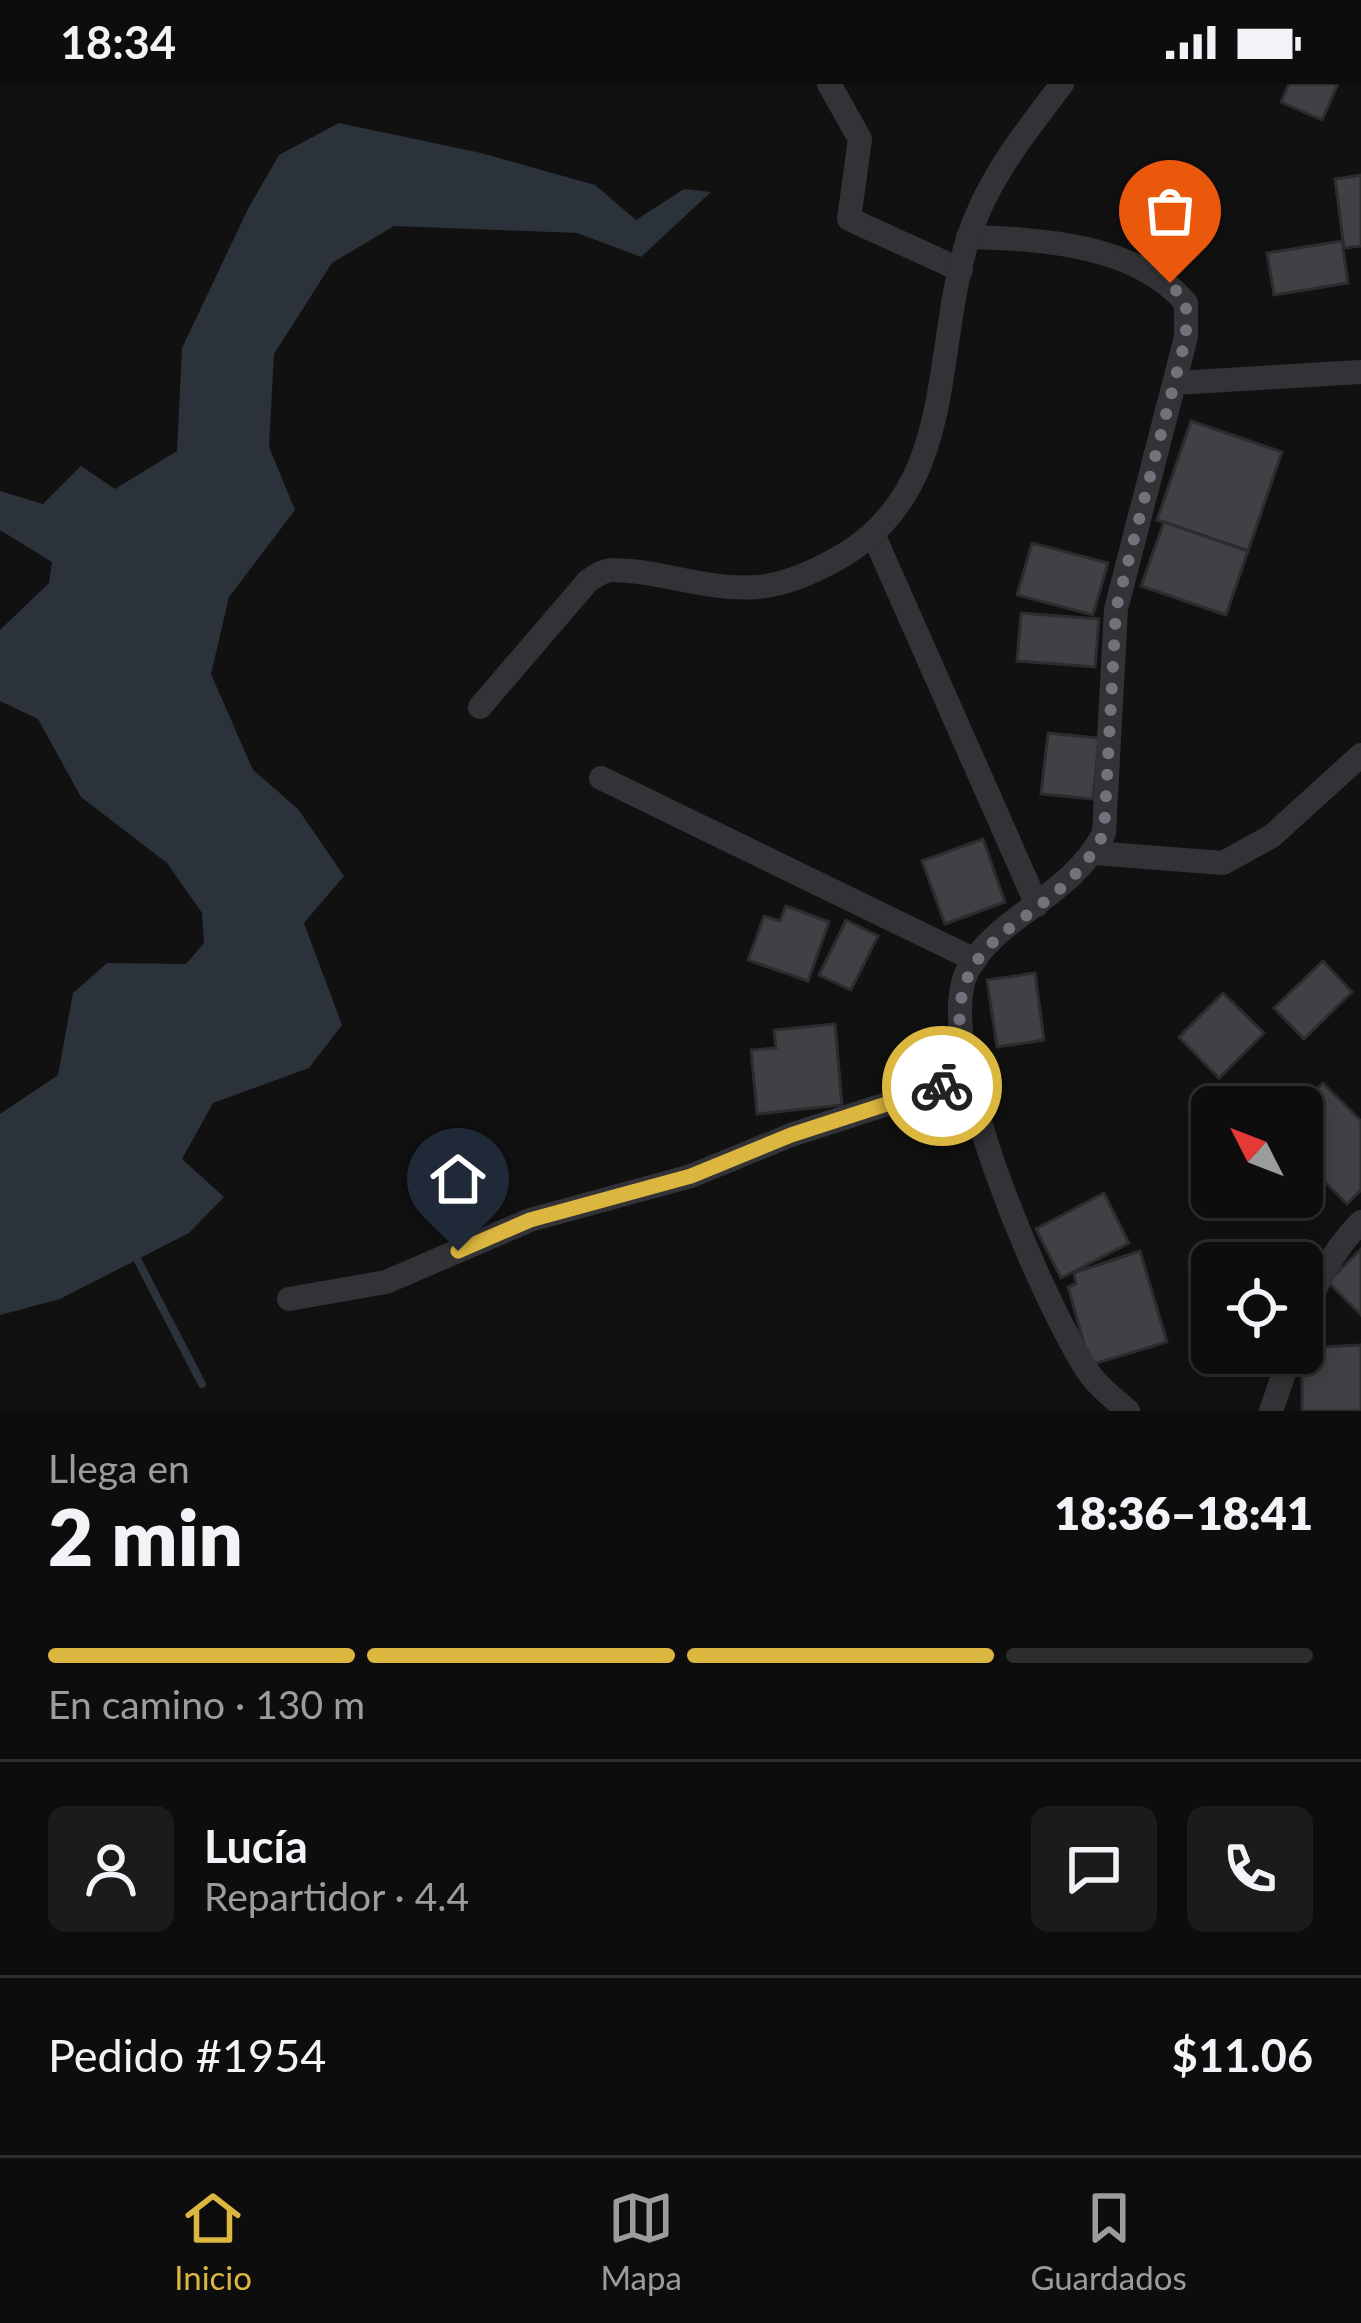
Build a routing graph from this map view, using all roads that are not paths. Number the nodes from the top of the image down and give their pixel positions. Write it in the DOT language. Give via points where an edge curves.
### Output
graph roads {
  1 [pos="830,84"];
  2 [pos="1062,84"];
  3 [pos="968,237"];
  4 [pos="961,270"];
  5 [pos="1361,372"];
  6 [pos="1174,382"];
  7 [pos="874,536"];
  8 [pos="480,707"];
  9 [pos="1361,755"];
  10 [pos="601,778"];
  11 [pos="1094,854"];
  12 [pos="1037,905"];
  13 [pos="975,960"];
  14 [pos="968,1078"];
  15 [pos="1361,1222"];
  16 [pos="1323,1274"];
  17 [pos="290,1299"];
  18 [pos="1284,1374"];
  19 [pos="1128,1411"];
  20 [pos="1271,1411"];
  1 -- 4 [label="street" via="860,139 849,219"];
  2 -- 3 [label="street" via="999,167"];
  3 -- 4 [label="street"];
  3 -- 6 [label="street" via="1037,238 1115,258 1170,283 1186,303"];
  4 -- 7 [label="street" via="935,424 897,512"];
  5 -- 6 [label="street"];
  6 -- 11 [label="street" via="1116,609 1104,833"];
  7 -- 8 [label="street" via="798,578 758,587 608,569 588,581"];
  7 -- 12 [label="street"];
  9 -- 11 [label="street" via="1272,836 1222,863"];
  10 -- 13 [label="street"];
  11 -- 12 [label="street"];
  12 -- 13 [label="street"];
  13 -- 14 [label="street" via="958,1008"];
  14 -- 17 [label="street" via="691,1176 530,1220 386,1282"];
  14 -- 19 [label="street" via="1048,1300 1091,1377"];
  15 -- 16 [label="street"];
  18 -- 20 [label="street"];
}
